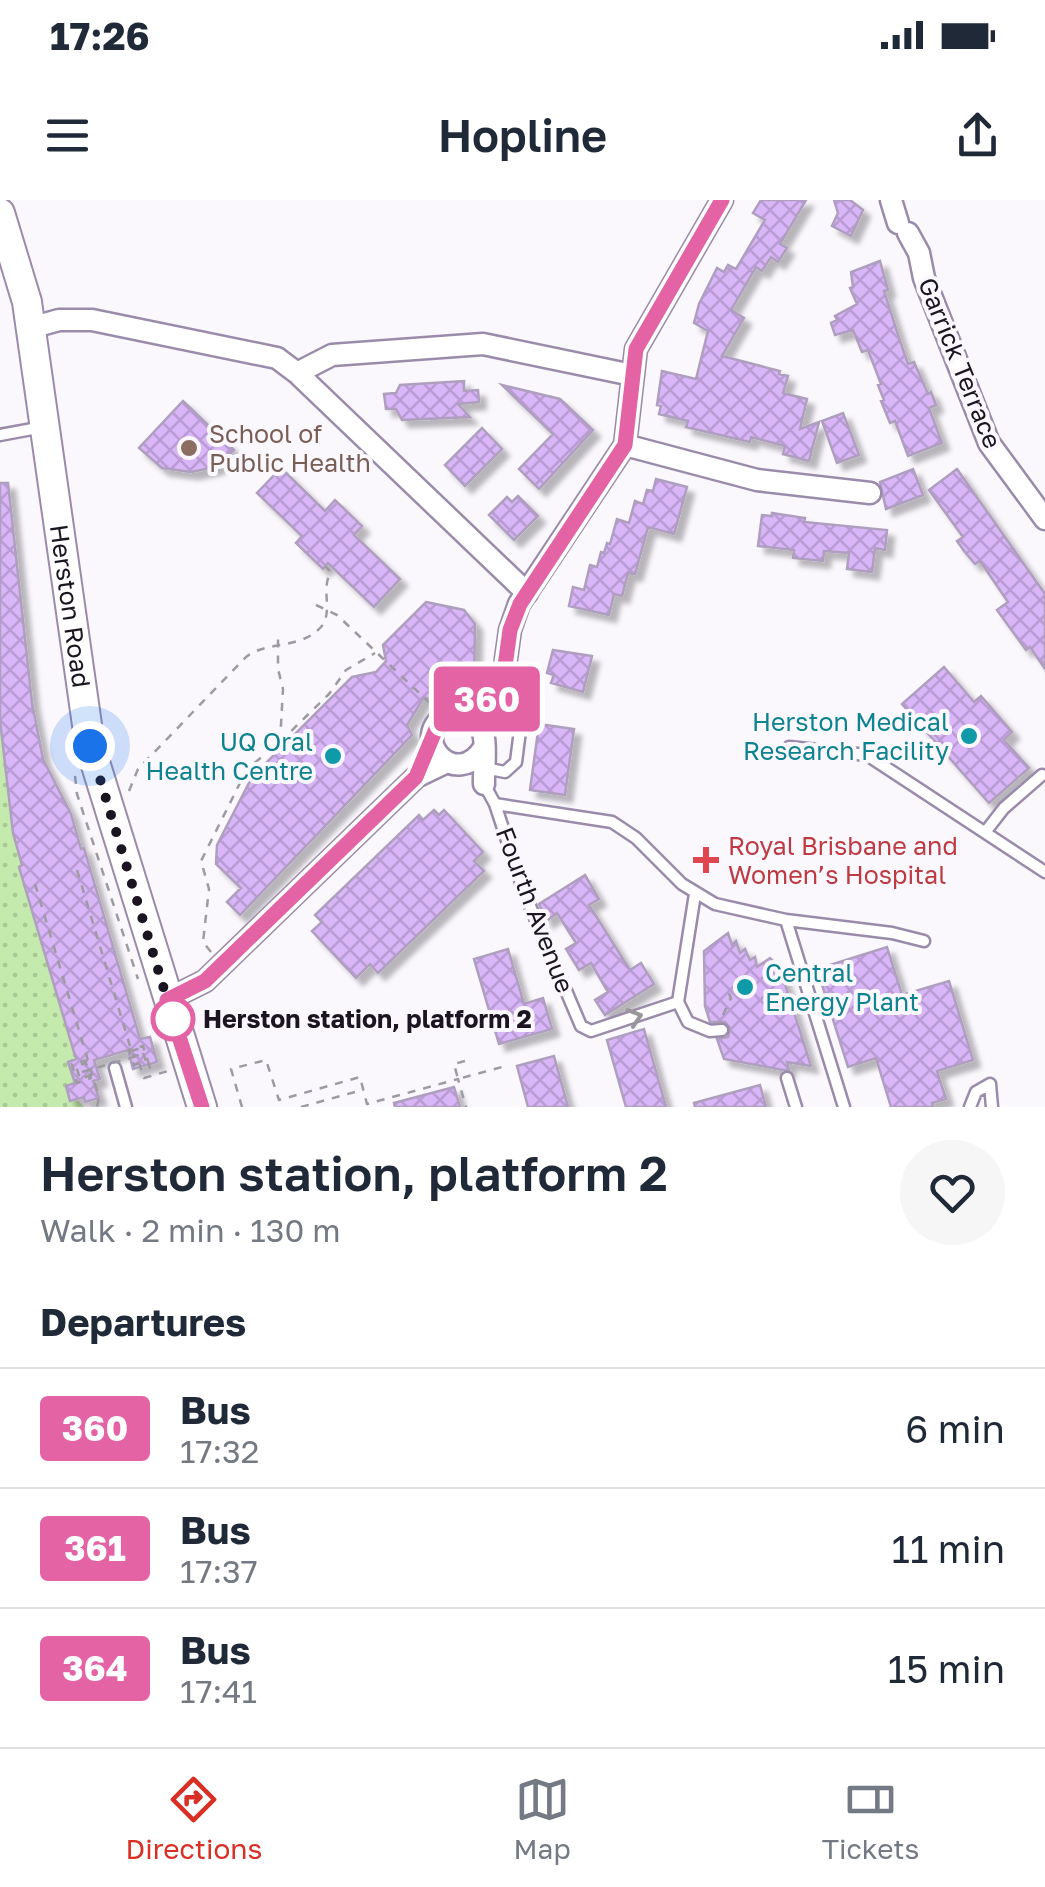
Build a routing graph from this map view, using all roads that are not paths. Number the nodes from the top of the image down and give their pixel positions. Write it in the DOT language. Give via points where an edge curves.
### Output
graph roads {
  1 [pos="722,200"];
  2 [pos="891,200"];
  3 [pos="0,213"];
  4 [pos="30,328"];
  5 [pos="297,373"];
  6 [pos="632,375"];
  7 [pos="45,426"];
  8 [pos="4,434"];
  9 [pos="625,445"];
  10 [pos="870,492"];
  11 [pos="1045,519"];
  12 [pos="527,593"];
  13 [pos="499,695"];
  14 [pos="466,713"];
  15 [pos="432,742"];
  16 [pos="789,747"];
  17 [pos="484,758"];
  18 [pos="450,764"];
  19 [pos="1042,776"];
  20 [pos="416,777"];
  21 [pos="495,804"];
  22 [pos="986,830"];
  23 [pos="1045,872"];
  24 [pos="695,894"];
  25 [pos="786,920"];
  26 [pos="924,941"];
  27 [pos="167,1000"];
  28 [pos="678,1002"];
  29 [pos="720,1028"];
  30 [pos="115,1068"];
  31 [pos="788,1078"];
  32 [pos="126,1107"];
  33 [pos="202,1107"];
  34 [pos="796,1107"];
  35 [pos="844,1107"];
  36 [pos="970,1107"];
  37 [pos="992,1107"];
  1 -- 6 [label="street" via="641,339"];
  2 -- 11 [label="street, Garrick Terrace" via="919,253 989,443"];
  3 -- 4 [label="main road, Herston Road"];
  4 -- 5 [label="street" via="92,320 278,358"];
  4 -- 7 [label="main road, Herston Road"];
  5 -- 6 [label="street" via="332,355 483,344"];
  5 -- 12 [label="street"];
  6 -- 9 [label="street"];
  7 -- 8 [label="lane"];
  7 -- 27 [label="main road, Herston Road" via="90,746"];
  9 -- 10 [label="street" via="757,480"];
  9 -- 12 [label="street"];
  12 -- 13 [label="street" via="510,630"];
  13 -- 14 [label="street"];
  13 -- 17 [label="street"];
  13 -- 17 [label="lane" via="522,715 516,762 505,772"];
  14 -- 15 [label="street" via="440,719"];
  14 -- 17 [label="street" via="474,717"];
  15 -- 18 [label="street"];
  15 -- 20 [label="street"];
  16 -- 22 [label="lane" via="867,754"];
  17 -- 18 [label="street"];
  17 -- 21 [label="lane, Fourth Avenue"];
  18 -- 20 [label="street"];
  19 -- 22 [label="lane"];
  20 -- 27 [label="street" via="205,981"];
  21 -- 24 [label="lane" via="612,822"];
  21 -- 28 [label="lane, Fourth Avenue, one-way" via="581,1026 592,1031"];
  22 -- 23 [label="lane"];
  24 -- 25 [label="lane"];
  24 -- 28 [label="lane"];
  25 -- 26 [label="lane"];
  25 -- 35 [label="lane"];
  27 -- 33 [label="main road, Herston Road"];
  28 -- 29 [label="lane" via="688,1022 710,1032"];
  30 -- 32 [label="lane"];
  31 -- 34 [label="lane"];
  36 -- 37 [label="lane" via="976,1092 990,1084"];
}
